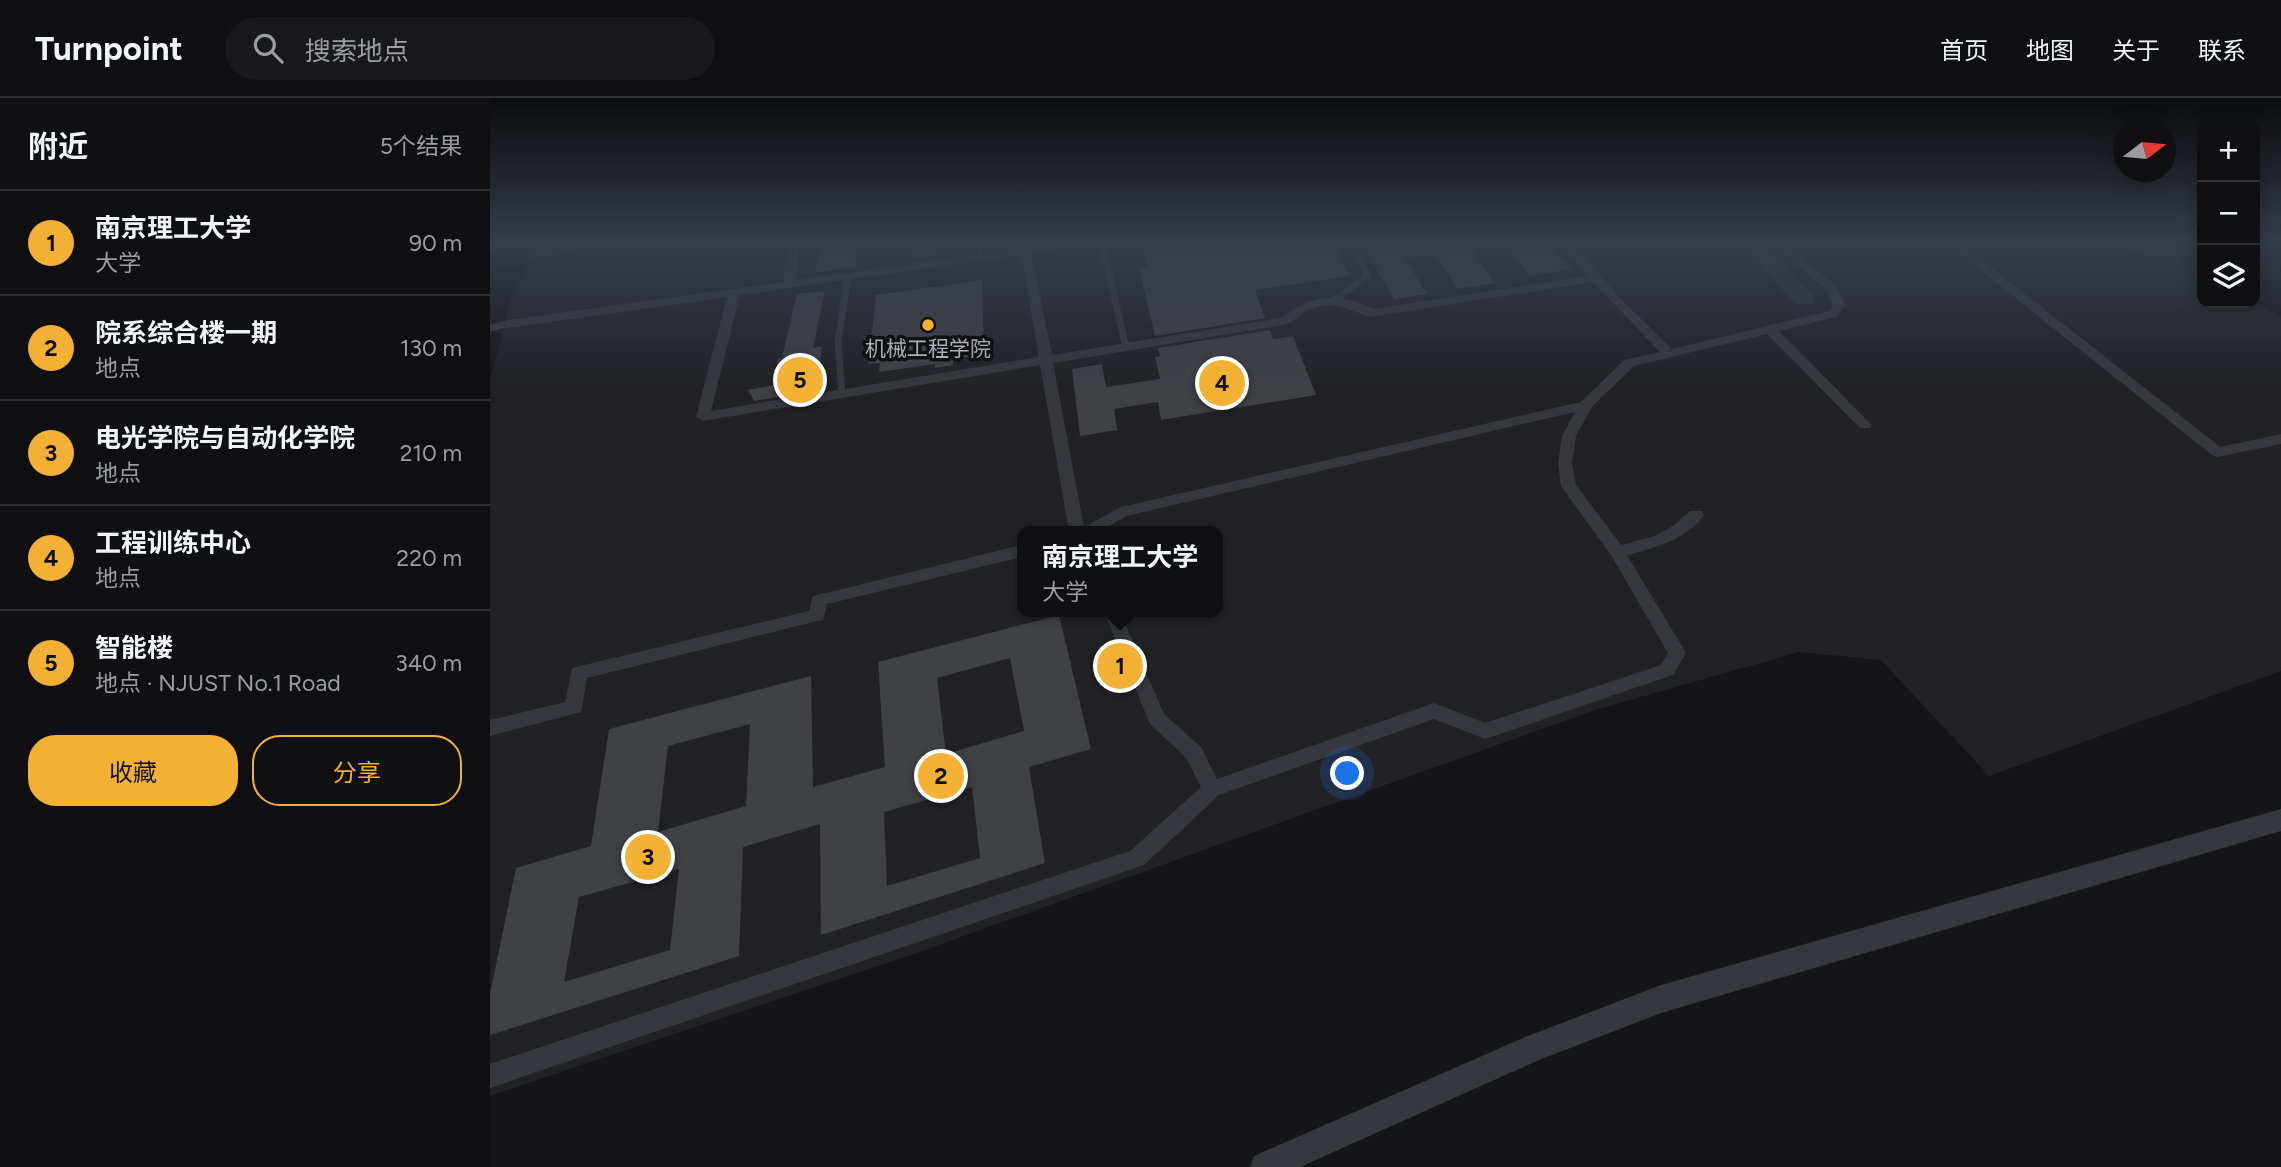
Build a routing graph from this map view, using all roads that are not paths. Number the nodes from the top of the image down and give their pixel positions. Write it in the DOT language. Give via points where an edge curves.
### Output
graph roads {
  1 [pos="755,290"];
  2 [pos="846,290"];
  3 [pos="1033,290"];
  4 [pos="1114,290"];
  5 [pos="1348,290"];
  6 [pos="1519,290"];
  7 [pos="1608,290"];
  8 [pos="1832,290"];
  9 [pos="2012,290"];
  10 [pos="734,293"];
  11 [pos="1335,299"];
  12 [pos="509,324"];
  13 [pos="490,328"];
  14 [pos="1770,329"];
  15 [pos="1126,347"];
  16 [pos="1670,354"];
  17 [pos="1046,360"];
  18 [pos="842,394"];
  19 [pos="1586,405"];
  20 [pos="1865,425"];
  21 [pos="2281,439"];
  22 [pos="1696,515"];
  23 [pos="1076,526"];
  24 [pos="1097,526"];
  25 [pos="1617,551"];
  26 [pos="1017,552"];
  27 [pos="1114,617"];
  28 [pos="490,728"];
  29 [pos="1213,789"];
  30 [pos="2281,820"];
  31 [pos="490,1076"];
  32 [pos="1265,1167"];
  1 -- 10 [label="street"];
  2 -- 18 [label="lane" via="838,341"];
  3 -- 17 [label="street"];
  4 -- 15 [label="lane"];
  5 -- 11 [label="lane"];
  6 -- 11 [label="street" via="1370,313"];
  7 -- 16 [label="street"];
  8 -- 14 [label="street" via="1839,306 1833,314"];
  9 -- 21 [label="street" via="2217,452"];
  10 -- 12 [label="street"];
  10 -- 18 [label="street" via="703,417"];
  11 -- 15 [label="street" via="1299,308 1284,321"];
  12 -- 13 [label="lane"];
  14 -- 16 [label="street"];
  14 -- 20 [label="street"];
  15 -- 17 [label="street"];
  16 -- 19 [label="street" via="1629,363"];
  17 -- 18 [label="street"];
  17 -- 23 [label="street"];
  19 -- 24 [label="street" via="1121,512"];
  19 -- 25 [label="street" via="1569,436 1564,463 1569,486"];
  22 -- 25 [label="street" via="1683,529 1655,543"];
  25 -- 29 [label="street" via="1677,653 1667,670 1485,731 1434,711"];
  26 -- 28 [label="street" via="818,600 817,615 578,673 574,708"];
  27 -- 29 [label="street" via="1157,719 1194,753"];
  29 -- 31 [label="street" via="1137,858"];
  30 -- 32 [label="street" via="1661,999 1533,1048"];
}
